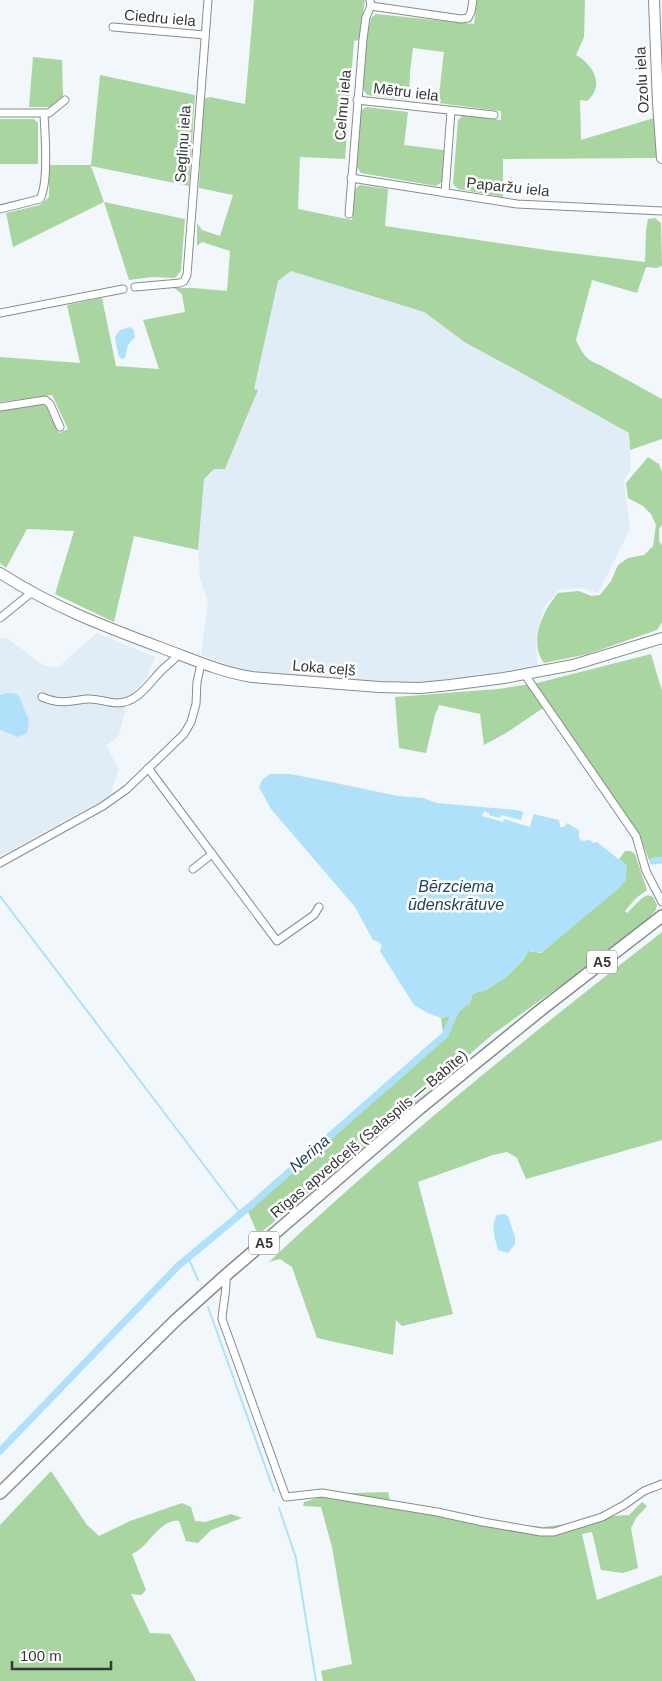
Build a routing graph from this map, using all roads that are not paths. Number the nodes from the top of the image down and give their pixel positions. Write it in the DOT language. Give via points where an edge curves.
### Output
graph roads {
  1 [pos="208,0"];
  2 [pos="473,0"];
  3 [pos="654,0"];
  4 [pos="371,3"];
  5 [pos="112,28"];
  6 [pos="204,35"];
  7 [pos="65,100"];
  8 [pos="357,100"];
  9 [pos="660,102"];
  10 [pos="451,111"];
  11 [pos="0,112"];
  12 [pos="44,114"];
  13 [pos="494,115"];
  14 [pos="662,158"];
  15 [pos="352,178"];
  16 [pos="445,193"];
  17 [pos="0,209"];
  18 [pos="662,211"];
  19 [pos="349,214"];
  20 [pos="135,287"];
  21 [pos="123,289"];
  22 [pos="0,313"];
  23 [pos="0,407"];
  24 [pos="60,427"];
  25 [pos="0,573"];
  26 [pos="31,592"];
  27 [pos="0,618"];
  28 [pos="662,638"];
  29 [pos="178,654"];
  30 [pos="200,664"];
  31 [pos="525,675"];
  32 [pos="42,697"];
  33 [pos="148,768"];
  34 [pos="212,854"];
  35 [pos="0,864"];
  36 [pos="193,869"];
  37 [pos="662,902"];
  38 [pos="319,907"];
  39 [pos="662,916"];
  40 [pos="226,1275"];
  41 [pos="662,1484"];
  42 [pos="0,1492"];
  1 -- 6 [label="street, Segliņu iela"];
  2 -- 4 [label="street" via="468,18 461,19"];
  3 -- 9 [label="main road, Ozolu iela"];
  4 -- 8 [label="street, Celmu iela" via="362,39"];
  5 -- 6 [label="street, Ciedru iela"];
  6 -- 20 [label="street, Segliņu iela" via="187,275 184,281 176,284"];
  7 -- 12 [label="street" via="49,114"];
  8 -- 10 [label="street, Mētru iela"];
  8 -- 15 [label="street, Celmu iela"];
  9 -- 14 [label="main road, Ozolu iela"];
  10 -- 13 [label="street, Mētru iela"];
  10 -- 16 [label="street"];
  11 -- 12 [label="street"];
  12 -- 17 [label="street" via="45,174 40,199"];
  15 -- 16 [label="street, Paparžu iela"];
  15 -- 19 [label="street, Celmu iela"];
  16 -- 18 [label="street, Paparžu iela" via="517,204"];
  21 -- 22 [label="street"];
  23 -- 24 [label="street" via="45,400"];
  25 -- 26 [label="main road, Loka ceļš"];
  26 -- 27 [label="street"];
  26 -- 29 [label="main road, Loka ceļš" via="75,614"];
  28 -- 31 [label="main road, Loka ceļš" via="573,665"];
  29 -- 30 [label="main road, Loka ceļš"];
  29 -- 32 [label="street" via="130,701 118,703 89,698 55,702"];
  30 -- 31 [label="main road, Loka ceļš" via="252,677 379,687 428,687"];
  30 -- 33 [label="street" via="191,722 184,734"];
  31 -- 37 [label="street" via="636,836 646,871"];
  33 -- 34 [label="street"];
  33 -- 35 [label="street" via="104,806"];
  34 -- 36 [label="street"];
  34 -- 38 [label="street" via="275,943 314,915"];
  39 -- 40 [label="highway, Rīgas apvedceļš (Salaspils — Babīte) / A5" via="420,1108"];
  40 -- 41 [label="street" via="222,1319 286,1497 322,1493 554,1532 602,1517 644,1491"];
  40 -- 42 [label="highway, Rīgas apvedceļš (Salaspils — Babīte) / A5" via="177,1318"];
}
